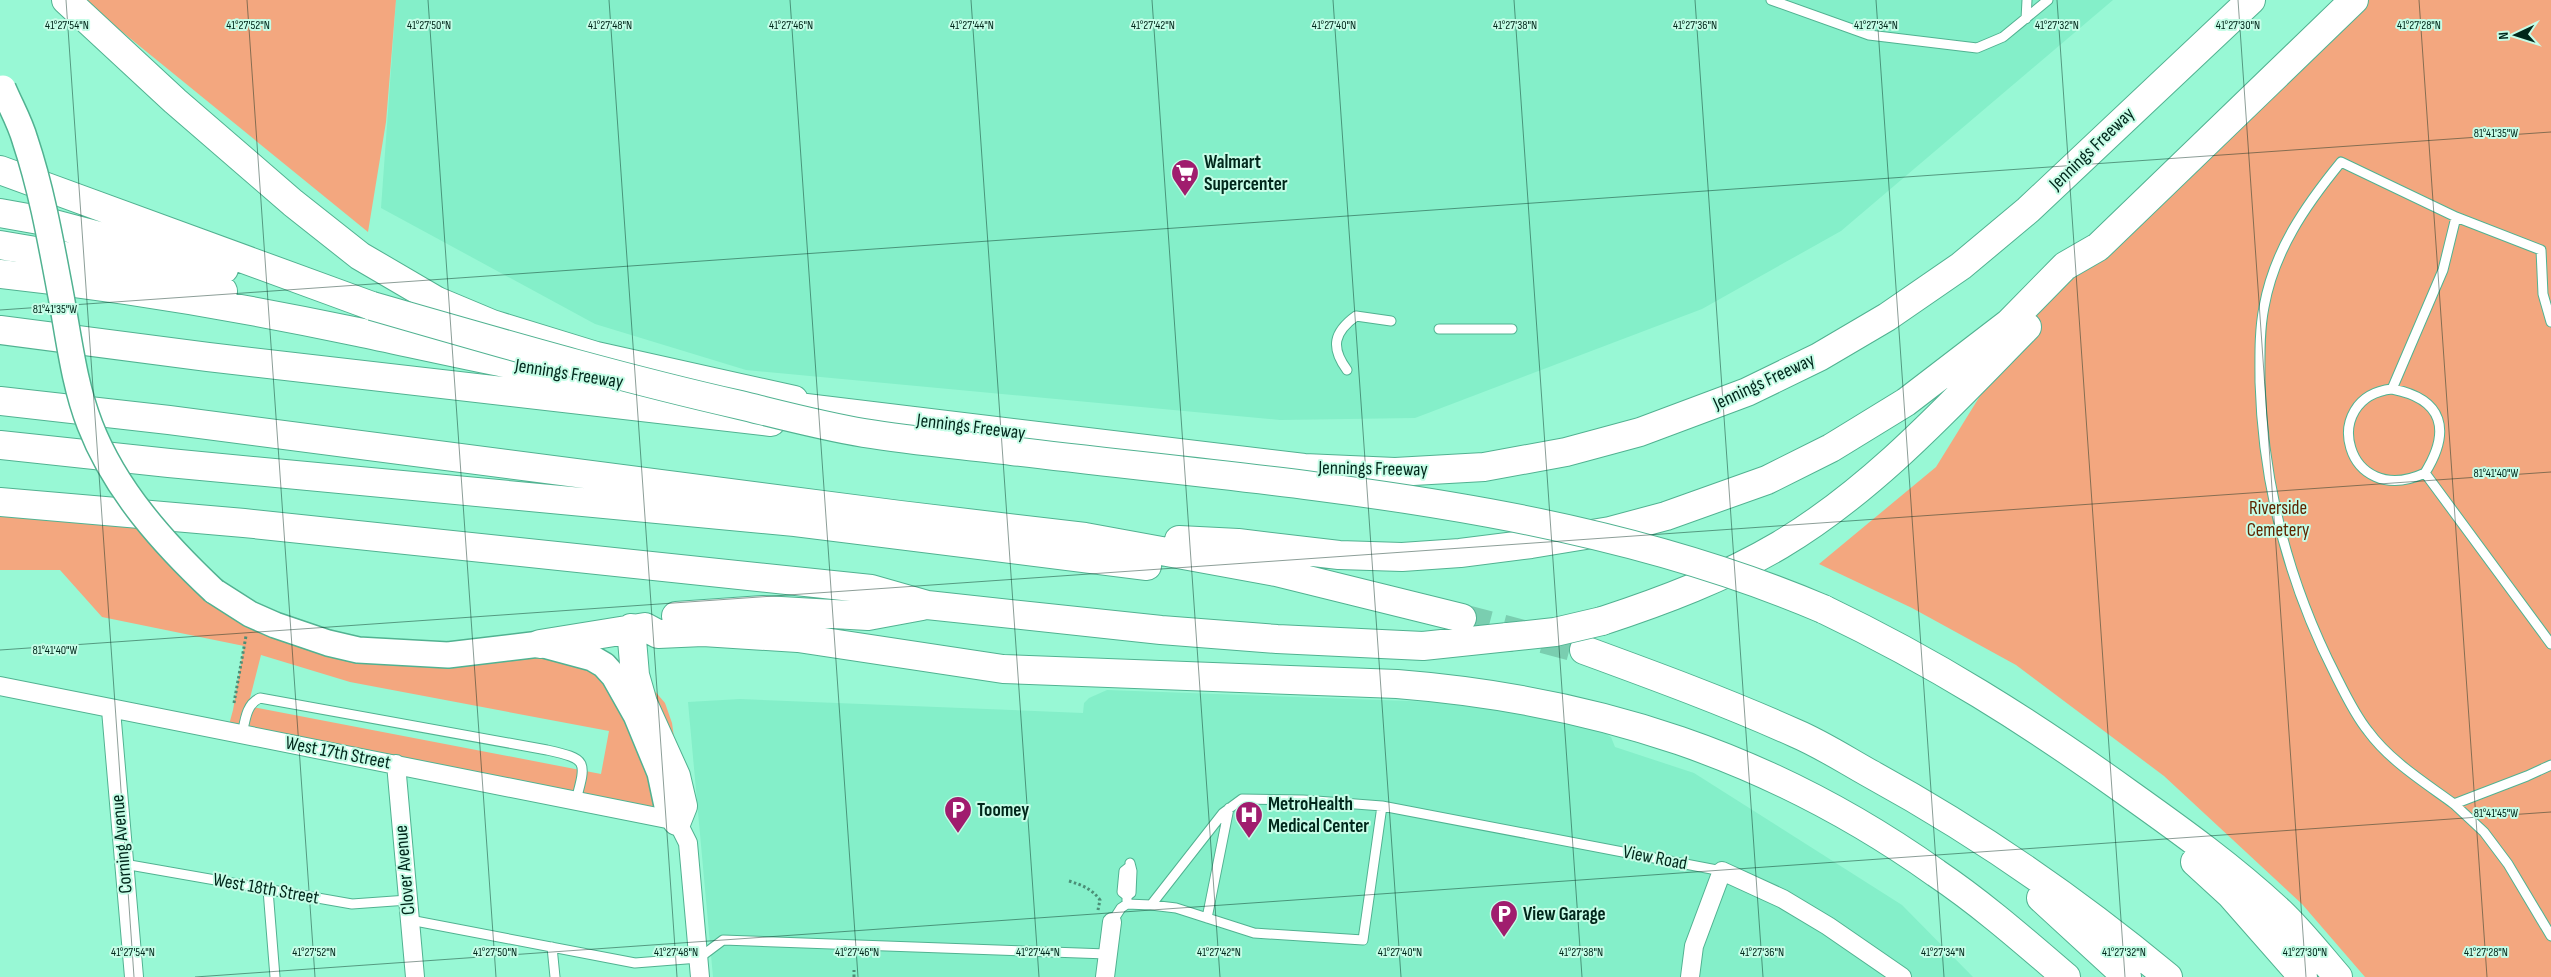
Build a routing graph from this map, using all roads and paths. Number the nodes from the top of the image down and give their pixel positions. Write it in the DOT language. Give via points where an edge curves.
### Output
graph roads {
  1 [pos="66,0"];
  2 [pos="1771,0"];
  3 [pos="2027,0"];
  4 [pos="2048,0"];
  5 [pos="2250,0"];
  6 [pos="2354,0"];
  7 [pos="1789,2"];
  8 [pos="2026,19"];
  9 [pos="1,86"];
  10 [pos="0,170"];
  11 [pos="0,213"];
  12 [pos="2456,217"];
  13 [pos="161,242"];
  14 [pos="0,245"];
  15 [pos="2098,247"];
  16 [pos="0,274"];
  17 [pos="1391,321"];
  18 [pos="2551,322"];
  19 [pos="1439,329"];
  20 [pos="1512,329"];
  21 [pos="0,330"];
  22 [pos="356,332"];
  23 [pos="1347,370"];
  24 [pos="2392,389"];
  25 [pos="0,401"];
  26 [pos="856,422"];
  27 [pos="0,444"];
  28 [pos="2425,473"];
  29 [pos="0,502"];
  30 [pos="1085,537"];
  31 [pos="1342,587"];
  32 [pos="927,605"];
  33 [pos="1462,618"];
  34 [pos="248,627"];
  35 [pos="638,627"];
  36 [pos="540,644"];
  37 [pos="2551,644"];
  38 [pos="1584,650"];
  39 [pos="0,686"];
  40 [pos="111,710"];
  41 [pos="233,710"];
  42 [pos="242,735"];
  43 [pos="2066,749"];
  44 [pos="396,764"];
  45 [pos="2551,765"];
  46 [pos="576,800"];
  47 [pos="2454,804"];
  48 [pos="1382,806"];
  49 [pos="1229,807"];
  50 [pos="1949,818"];
  51 [pos="677,821"];
  52 [pos="124,864"];
  53 [pos="1130,865"];
  54 [pos="1722,871"];
  55 [pos="1069,881"];
  56 [pos="268,890"];
  57 [pos="408,900"];
  58 [pos="1127,900"];
  59 [pos="1151,905"];
  60 [pos="1098,911"];
  61 [pos="1207,918"];
  62 [pos="410,920"];
  63 [pos="1112,922"];
  64 [pos="2551,936"];
  65 [pos="552,948"];
  66 [pos="1107,954"];
  67 [pos="699,958"];
  68 [pos="854,970"];
  69 [pos="134,977"];
  70 [pos="275,977"];
  71 [pos="415,977"];
  72 [pos="555,977"];
  73 [pos="700,977"];
  74 [pos="854,977"];
  75 [pos="1105,977"];
  76 [pos="1690,977"];
  77 [pos="1902,977"];
  78 [pos="2066,977"];
  79 [pos="2127,977"];
  80 [pos="2168,977"];
  81 [pos="2303,977"];
  82 [pos="2338,977"];
  1 -- 26 [label="highway" via="174,101 293,203 360,256 437,300 492,324 596,356"];
  2 -- 7 [label="lane"];
  3 -- 8 [label="lane"];
  4 -- 8 [label="lane"];
  5 -- 26 [label="highway, Jennings Freeway" via="2028,210 1961,266 1888,317 1819,357 1747,392 1640,432 1566,452 1484,468 1395,472 1304,468"];
  6 -- 15 [label="highway"];
  7 -- 8 [label="lane" via="1869,36 1977,48 2003,37"];
  9 -- 36 [label="street, bridge" via="25,139 44,206 76,374 90,425 104,455 140,512 185,564 214,591 250,614 328,643 358,650 448,655"];
  10 -- 13 [label="highway"];
  11 -- 13 [label="highway"];
  12 -- 18 [label="lane" via="2541,250 2543,294"];
  12 -- 24 [label="lane" via="2442,270"];
  12 -- 47 [label="lane" via="2340,162 2305,207 2277,261 2264,307 2260,354 2261,428 2271,494 2306,611 2345,694 2368,731 2394,759"];
  13 -- 26 [label="highway, bridge" via="638,381"];
  14 -- 22 [label="highway" via="160,272"];
  15 -- 30 [label="highway" via="2065,266 2009,323 1906,402 1831,448 1767,480 1666,516 1610,531 1531,544 1402,556 1339,555 1238,542"];
  15 -- 32 [label="highway, bridge" via="2074,280 2000,355 1887,465 1836,506 1780,545 1720,576 1657,603 1602,620 1555,632 1422,646 1314,642 1161,630"];
  16 -- 22 [label="highway" via="85,283"];
  17 -- 23 [label="lane" via="1356,316 1340,329 1336,336 1337,349"];
  19 -- 20 [label="lane"];
  21 -- 26 [label="highway, bridge" via="208,357"];
  22 -- 26 [label="highway, Jennings Freeway" via="547,372 730,399"];
  24 -- 28 [label="lane" via="2412,392 2425,401 2439,422 2440,441"];
  24 -- 28 [label="lane" via="2376,391 2360,401 2350,419 2348,438 2352,454 2372,476 2386,481 2408,480"];
  25 -- 30 [label="highway"];
  26 -- 43 [label="highway, bridge" via="1476,511 1670,555 1766,585 1887,639 1943,670"];
  27 -- 31 [label="highway" via="794,522 1182,570 1308,592"];
  28 -- 37 [label="lane"];
  29 -- 32 [label="highway" via="244,523 871,589"];
  30 -- 31 [label="highway"];
  31 -- 33 [label="highway"];
  32 -- 35 [label="highway" via="868,616 796,611 722,612 660,618"];
  34 -- 41 [label="path"];
  35 -- 36 [label="highway"];
  35 -- 51 [label="highway" via="635,675 643,703 676,776 683,806"];
  35 -- 78 [label="highway" via="658,634 702,632 798,638 1003,669 1451,688 1582,711 1701,747 1771,776 1858,822 1936,872"];
  36 -- 51 [label="street" via="592,658 604,664 614,676 636,714 660,773 667,806"];
  38 -- 50 [label="highway" via="1703,693 1797,734"];
  39 -- 40 [label="street, West 17th Street"];
  40 -- 42 [label="street, West 17th Street"];
  40 -- 52 [label="street, Corning Avenue"];
  42 -- 44 [label="street, West 17th Street"];
  42 -- 46 [label="lane" via="247,712 260,698 547,750 578,758 582,763"];
  43 -- 81 [label="highway" via="2150,818 2231,895"];
  43 -- 82 [label="highway" via="2160,815 2250,885 2282,914"];
  44 -- 46 [label="street, West 17th Street"];
  44 -- 57 [label="street, Clover Avenue"];
  45 -- 47 [label="lane"];
  46 -- 51 [label="street, West 17th Street"];
  47 -- 64 [label="lane" via="2484,832 2508,864"];
  48 -- 49 [label="lane, View Road" via="1242,799"];
  48 -- 54 [label="lane, View Road"];
  48 -- 61 [label="lane" via="1363,940 1254,934"];
  49 -- 59 [label="lane"];
  49 -- 61 [label="lane"];
  50 -- 79 [label="highway"];
  50 -- 80 [label="highway" via="2049,884"];
  51 -- 67 [label="street" via="688,843"];
  52 -- 56 [label="lane, West 18th Street"];
  52 -- 69 [label="street, Corning Avenue"];
  53 -- 58 [label="lane" via="1124,871 1122,892"];
  54 -- 76 [label="street" via="1694,946"];
  54 -- 77 [label="street, View Road" via="1783,899"];
  55 -- 60 [label="path" via="1096,894 1100,900"];
  56 -- 57 [label="lane, West 18th Street" via="352,904"];
  56 -- 70 [label="lane"];
  57 -- 62 [label="street, Clover Avenue"];
  58 -- 59 [label="lane"];
  58 -- 63 [label="lane"];
  59 -- 61 [label="lane" via="1176,908"];
  62 -- 65 [label="lane"];
  62 -- 71 [label="street, Clover Avenue"];
  63 -- 66 [label="street"];
  65 -- 67 [label="lane" via="624,962"];
  65 -- 72 [label="lane"];
  66 -- 67 [label="lane" via="723,940"];
  66 -- 75 [label="street"];
  67 -- 73 [label="street"];
  68 -- 74 [label="path"];
}
